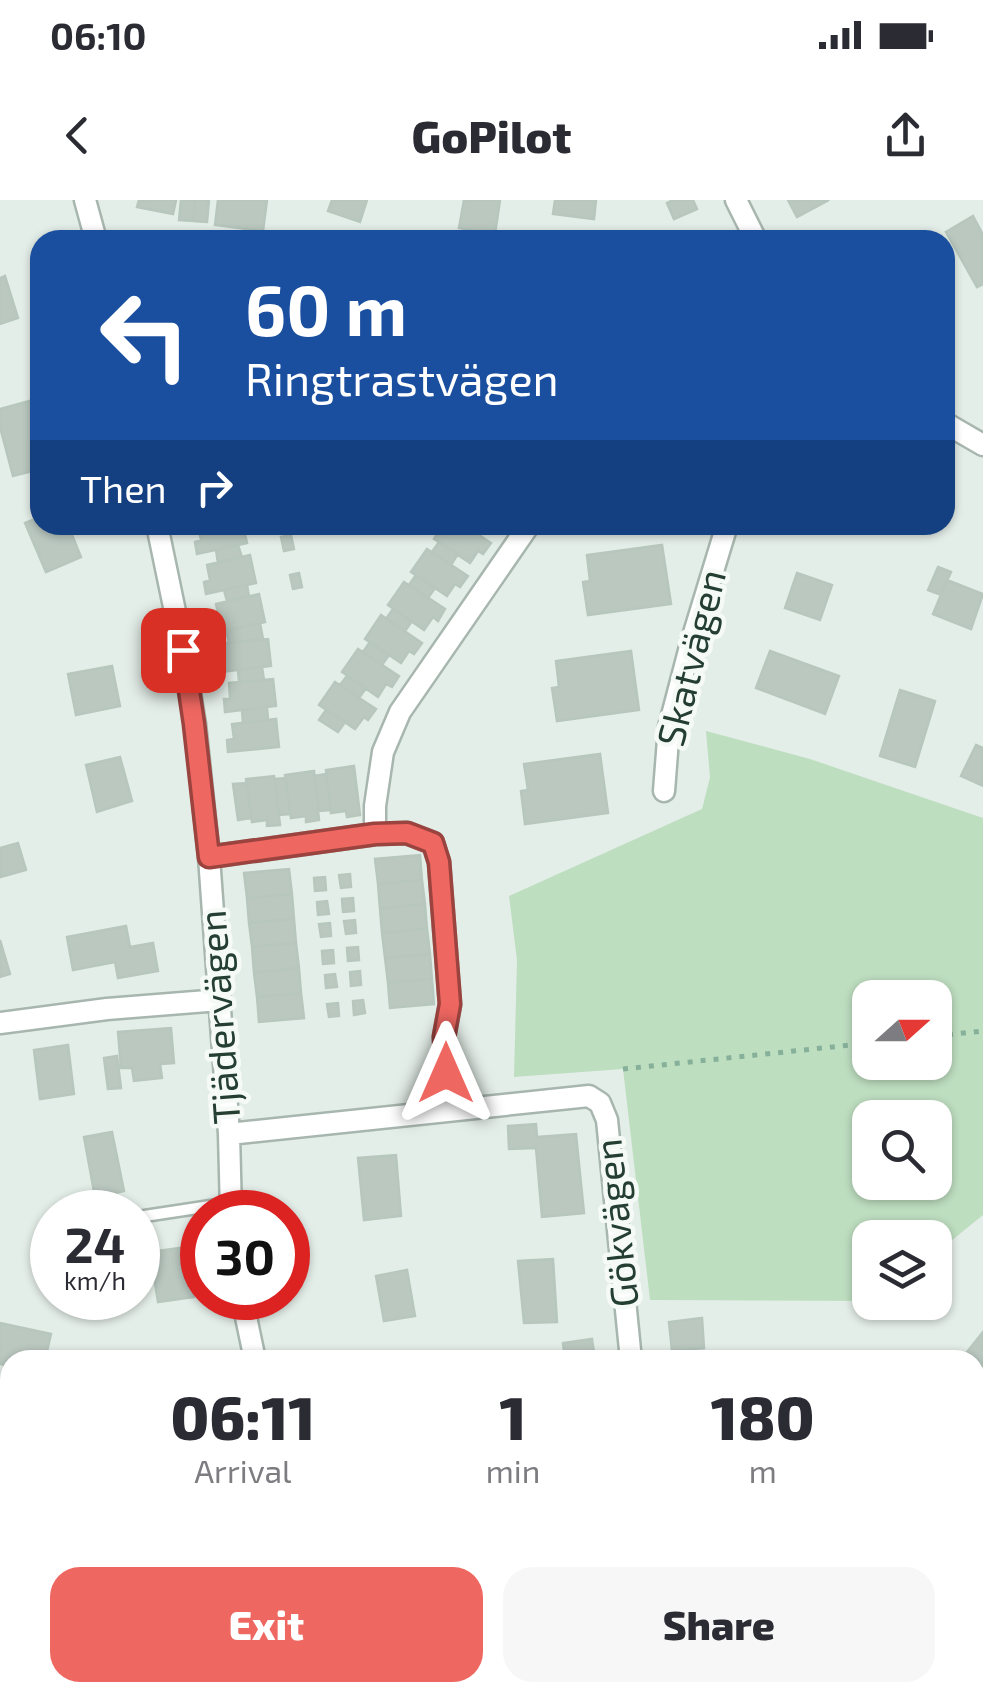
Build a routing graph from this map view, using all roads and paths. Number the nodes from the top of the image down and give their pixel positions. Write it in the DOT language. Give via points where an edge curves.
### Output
graph roads {
  1 [pos="85,200"];
  2 [pos="736,200"];
  3 [pos="93,230"];
  4 [pos="751,230"];
  5 [pos="955,429"];
  6 [pos="983,446"];
  7 [pos="159,535"];
  8 [pos="522,535"];
  9 [pos="724,535"];
  10 [pos="664,792"];
  11 [pos="375,834"];
  12 [pos="209,857"];
  13 [pos="220,1000"];
  14 [pos="0,1023"];
  15 [pos="983,1031"];
  16 [pos="952,1034"];
  17 [pos="852,1044"];
  18 [pos="623,1068"];
  19 [pos="449,1109"];
  20 [pos="229,1134"];
  21 [pos="231,1190"];
  22 [pos="247,1320"];
  23 [pos="253,1350"];
  24 [pos="630,1350"];
  1 -- 3 [label="street"];
  2 -- 4 [label="street"];
  5 -- 6 [label="street"];
  7 -- 12 [label="street, Tjädervägen" via="183,650"];
  8 -- 11 [label="street" via="400,712 383,752"];
  9 -- 10 [label="street, Skatvägen" via="669,728"];
  11 -- 12 [label="street"];
  11 -- 19 [label="street" via="407,833 433,843 439,862 450,1004 444,1037"];
  12 -- 13 [label="street, Tjädervägen"];
  13 -- 14 [label="street"];
  13 -- 20 [label="street, Tjädervägen"];
  15 -- 16 [label="path"];
  17 -- 18 [label="path"];
  19 -- 20 [label="street, Gökvägen"];
  19 -- 24 [label="street, Gökvägen" via="572,1096 600,1103"];
  20 -- 21 [label="street, Tjädervägen"];
  22 -- 23 [label="street"];
}
